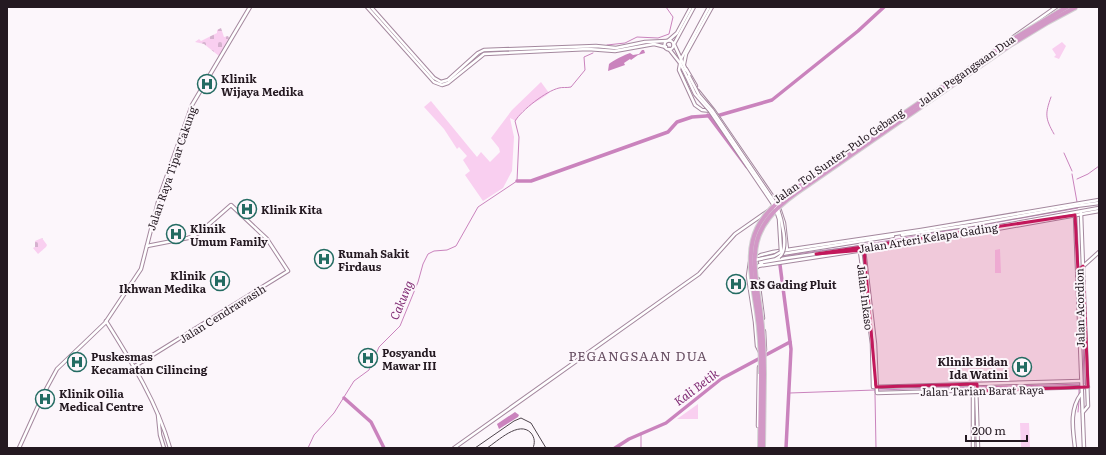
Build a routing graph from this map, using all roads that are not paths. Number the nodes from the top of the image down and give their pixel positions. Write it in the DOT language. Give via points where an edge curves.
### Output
graph roads {
  1 [pos="250,7"];
  2 [pos="367,7"];
  3 [pos="371,7"];
  4 [pos="693,7"];
  5 [pos="710,7"];
  6 [pos="1056,7"];
  7 [pos="1067,7"];
  8 [pos="1076,7"];
  9 [pos="696,35"];
  10 [pos="668,40"];
  11 [pos="674,44"];
  12 [pos="598,48"];
  13 [pos="667,48"];
  14 [pos="681,59"];
  15 [pos="680,63"];
  16 [pos="684,66"];
  17 [pos="686,69"];
  18 [pos="456,75"];
  19 [pos="688,77"];
  20 [pos="707,102"];
  21 [pos="699,109"];
  22 [pos="714,111"];
  23 [pos="1099,202"];
  24 [pos="777,203"];
  25 [pos="1099,210"];
  26 [pos="1081,212"];
  27 [pos="1065,215"];
  28 [pos="1075,215"];
  29 [pos="1076,219"];
  30 [pos="1082,219"];
  31 [pos="147,246"];
  32 [pos="862,249"];
  33 [pos="786,251"];
  34 [pos="816,251"];
  35 [pos="1099,252"];
  36 [pos="758,257"];
  37 [pos="753,260"];
  38 [pos="779,261"];
  39 [pos="758,266"];
  40 [pos="1084,266"];
  41 [pos="1078,271"];
  42 [pos="759,285"];
  43 [pos="750,286"];
  44 [pos="106,321"];
  45 [pos="760,350"];
  46 [pos="764,354"];
  47 [pos="135,366"];
  48 [pos="759,370"];
  49 [pos="764,371"];
  50 [pos="1081,382"];
  51 [pos="973,385"];
  52 [pos="976,385"];
  53 [pos="875,387"];
  54 [pos="1080,387"];
  55 [pos="1088,388"];
  56 [pos="973,390"];
  57 [pos="977,390"];
  58 [pos="877,392"];
  59 [pos="1080,396"];
  60 [pos="1082,412"];
  61 [pos="158,414"];
  62 [pos="19,448"];
  63 [pos="164,448"];
  64 [pos="170,448"];
  65 [pos="454,448"];
  66 [pos="759,448"];
  67 [pos="764,448"];
  68 [pos="973,448"];
  69 [pos="978,448"];
  70 [pos="1075,448"];
  71 [pos="1084,448"];
  1 -- 31 [label="street, Jalan Raya Tipar Cakung" via="192,105 159,198"];
  2 -- 18 [label="street" via="434,82 445,85"];
  3 -- 18 [label="street" via="436,80 444,82"];
  4 -- 10 [label="street" via="677,33"];
  4 -- 11 [label="street"];
  5 -- 9 [label="street"];
  6 -- 24 [label="street, Jalan Pegangsaan Dua"];
  7 -- 66 [label="highway, Jalan Tol Sunter–Pulo Gebang, bridge" via="1008,42 793,190 762,218 753,239 749,260 760,347"];
  8 -- 67 [label="highway, Jalan Tol Sunter–Pulo Gebang, bridge" via="1005,48 789,198 766,221 757,238 753,260 764,347"];
  9 -- 14 [label="street"];
  9 -- 16 [label="street"];
  10 -- 11 [label="street"];
  10 -- 12 [label="street" via="616,48"];
  10 -- 13 [label="street"];
  11 -- 13 [label="street" via="672,48"];
  11 -- 14 [label="street"];
  12 -- 13 [label="street" via="615,51 654,44"];
  12 -- 18 [label="street" via="484,54"];
  13 -- 15 [label="street"];
  14 -- 15 [label="street"];
  14 -- 16 [label="street"];
  15 -- 19 [label="street"];
  15 -- 21 [label="street" via="681,77"];
  16 -- 17 [label="street"];
  17 -- 19 [label="street"];
  17 -- 20 [label="street"];
  19 -- 45 [label="street, bridge" via="695,94 710,111 778,214 781,252 754,260 750,266"];
  19 -- 46 [label="street, bridge" via="698,96 712,110 774,200 782,218 783,253 779,257 760,262 754,268"];
  20 -- 21 [label="street" via="707,106"];
  20 -- 22 [label="street"];
  21 -- 22 [label="street"];
  22 -- 24 [label="street, bridge"];
  23 -- 34 [label="street, Jalan Arteri Kelapa Gading"];
  24 -- 33 [label="street" via="784,223"];
  24 -- 65 [label="street, Jalan Pegangsaan Dua" via="736,234 698,274"];
  25 -- 26 [label="street, Jalan Arteri Kelapa Gading"];
  26 -- 27 [label="street, Jalan Arteri Kelapa Gading"];
  26 -- 28 [label="street, Jalan Arteri Kelapa Gading"];
  26 -- 30 [label="street"];
  27 -- 28 [label="street, Jalan Arteri Kelapa Gading"];
  27 -- 32 [label="street, Jalan Arteri Kelapa Gading"];
  28 -- 29 [label="street, Jalan Acordion"];
  29 -- 30 [label="street"];
  29 -- 41 [label="street, Jalan Acordion"];
  30 -- 40 [label="street"];
  31 -- 44 [label="street, Jalan Raya Tipar Cakung" via="141,270"];
  31 -- 47 [label="street, Jalan Cendrawasih" via="188,238 199,233 230,205 267,239 288,271"];
  32 -- 34 [label="street, Jalan Arteri Kelapa Gading"];
  32 -- 53 [label="street, Jalan Inkaso" via="873,344"];
  33 -- 34 [label="street, Jalan Arteri Kelapa Gading"];
  33 -- 36 [label="street, Jalan Arteri Kelapa Gading, bridge"];
  33 -- 36 [label="street, Jalan Arteri Kelapa Gading, bridge"];
  34 -- 38 [label="street, Jalan Arteri Kelapa Gading, bridge"];
  34 -- 38 [label="street, Jalan Arteri Kelapa Gading" via="783,262"];
  35 -- 40 [label="street"];
  36 -- 37 [label="street, Jalan Arteri Kelapa Gading"];
  37 -- 39 [label="street"];
  37 -- 43 [label="street" via="748,268"];
  38 -- 39 [label="street, Jalan Arteri Kelapa Gading" via="763,262"];
  39 -- 42 [label="street"];
  40 -- 41 [label="street"];
  40 -- 55 [label="street"];
  41 -- 50 [label="street, Jalan Acordion"];
  42 -- 43 [label="street"];
  42 -- 46 [label="street"];
  43 -- 45 [label="street" via="757,348"];
  44 -- 47 [label="street"];
  44 -- 62 [label="street, Jalan Raya Tipar Cakung" via="59,366"];
  45 -- 48 [label="street, bridge"];
  46 -- 49 [label="street, bridge"];
  47 -- 61 [label="street"];
  48 -- 49 [label="street"];
  48 -- 66 [label="street"];
  49 -- 67 [label="street"];
  50 -- 52 [label="street"];
  50 -- 54 [label="street, Jalan Acordion"];
  51 -- 52 [label="street"];
  51 -- 53 [label="street"];
  51 -- 56 [label="street"];
  52 -- 57 [label="street"];
  53 -- 58 [label="street, Jalan Inkaso"];
  54 -- 55 [label="street, Jalan Tarian Barat Raya"];
  54 -- 57 [label="street, Jalan Tarian Barat Raya"];
  54 -- 59 [label="street, Jalan Acordion"];
  55 -- 60 [label="street" via="1088,406"];
  56 -- 57 [label="street, Jalan Tarian Barat Raya"];
  56 -- 58 [label="street, Jalan Tarian Barat Raya"];
  56 -- 68 [label="street"];
  57 -- 69 [label="street"];
  59 -- 60 [label="street"];
  59 -- 70 [label="street" via="1072,422"];
  60 -- 71 [label="street"];
  61 -- 63 [label="street"];
  61 -- 64 [label="street"];
}
